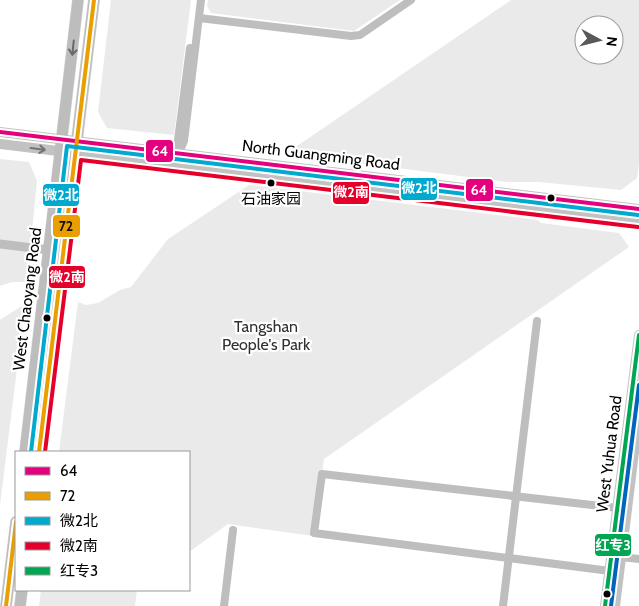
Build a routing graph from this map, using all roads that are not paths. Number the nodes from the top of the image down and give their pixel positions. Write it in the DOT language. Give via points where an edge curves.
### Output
graph roads {
  1 [pos="78,0"];
  2 [pos="94,0"];
  3 [pos="196,0"];
  4 [pos="201,0"];
  5 [pos="411,0"];
  6 [pos="199,18"];
  7 [pos="0,132"];
  8 [pos="62,139"];
  9 [pos="78,141"];
  10 [pos="0,144"];
  11 [pos="61,152"];
  12 [pos="179,152"];
  13 [pos="76,153"];
  14 [pos="639,209"];
  15 [pos="639,221"];
  16 [pos="0,244"];
  17 [pos="49,250"];
  18 [pos="537,321"];
  19 [pos="639,336"];
  20 [pos="639,412"];
  21 [pos="25,451"];
  22 [pos="39,451"];
  23 [pos="516,496"];
  24 [pos="618,508"];
  25 [pos="15,530"];
  26 [pos="233,530"];
  27 [pos="621,557"];
  28 [pos="508,558"];
  29 [pos="639,559"];
  30 [pos="610,571"];
  31 [pos="22,591"];
  32 [pos="6,606"];
  33 [pos="20,606"];
  34 [pos="224,606"];
  35 [pos="502,606"];
  36 [pos="605,606"];
  37 [pos="615,606"];
  1 -- 8 [label="main road, West Chaoyang Road, one-way"];
  2 -- 9 [label="main road, West Chaoyang Road"];
  3 -- 12 [label="street"];
  4 -- 6 [label="street"];
  5 -- 6 [label="street" via="360,35 351,36"];
  6 -- 12 [label="street" via="184,141"];
  7 -- 8 [label="main road, North Guangming Road"];
  8 -- 9 [label="main road, North Guangming Road"];
  8 -- 11 [label="main road, West Chaoyang Road"];
  9 -- 12 [label="main road, North Guangming Road"];
  9 -- 13 [label="main road, West Chaoyang Road"];
  10 -- 11 [label="main road, North Guangming Road, one-way"];
  11 -- 13 [label="main road, North Guangming Road"];
  11 -- 17 [label="main road, West Chaoyang Road"];
  12 -- 14 [label="main road, North Guangming Road"];
  13 -- 15 [label="main road, North Guangming Road"];
  13 -- 22 [label="main road, West Chaoyang Road"];
  16 -- 17 [label="street"];
  17 -- 21 [label="main road, West Chaoyang Road"];
  18 -- 23 [label="street"];
  19 -- 24 [label="main road, West Yuhua Road"];
  20 -- 27 [label="main road, West Yuhua Road"];
  23 -- 24 [label="street"];
  23 -- 28 [label="street"];
  23 -- 28 [label="street" via="322,474 314,533"];
  24 -- 30 [label="main road, West Yuhua Road"];
  25 -- 32 [label="main road"];
  26 -- 34 [label="street"];
  27 -- 29 [label="street"];
  27 -- 37 [label="main road, West Yuhua Road"];
  28 -- 30 [label="street"];
  28 -- 35 [label="street"];
  30 -- 36 [label="main road, West Yuhua Road"];
  31 -- 33 [label="main road"];
}
